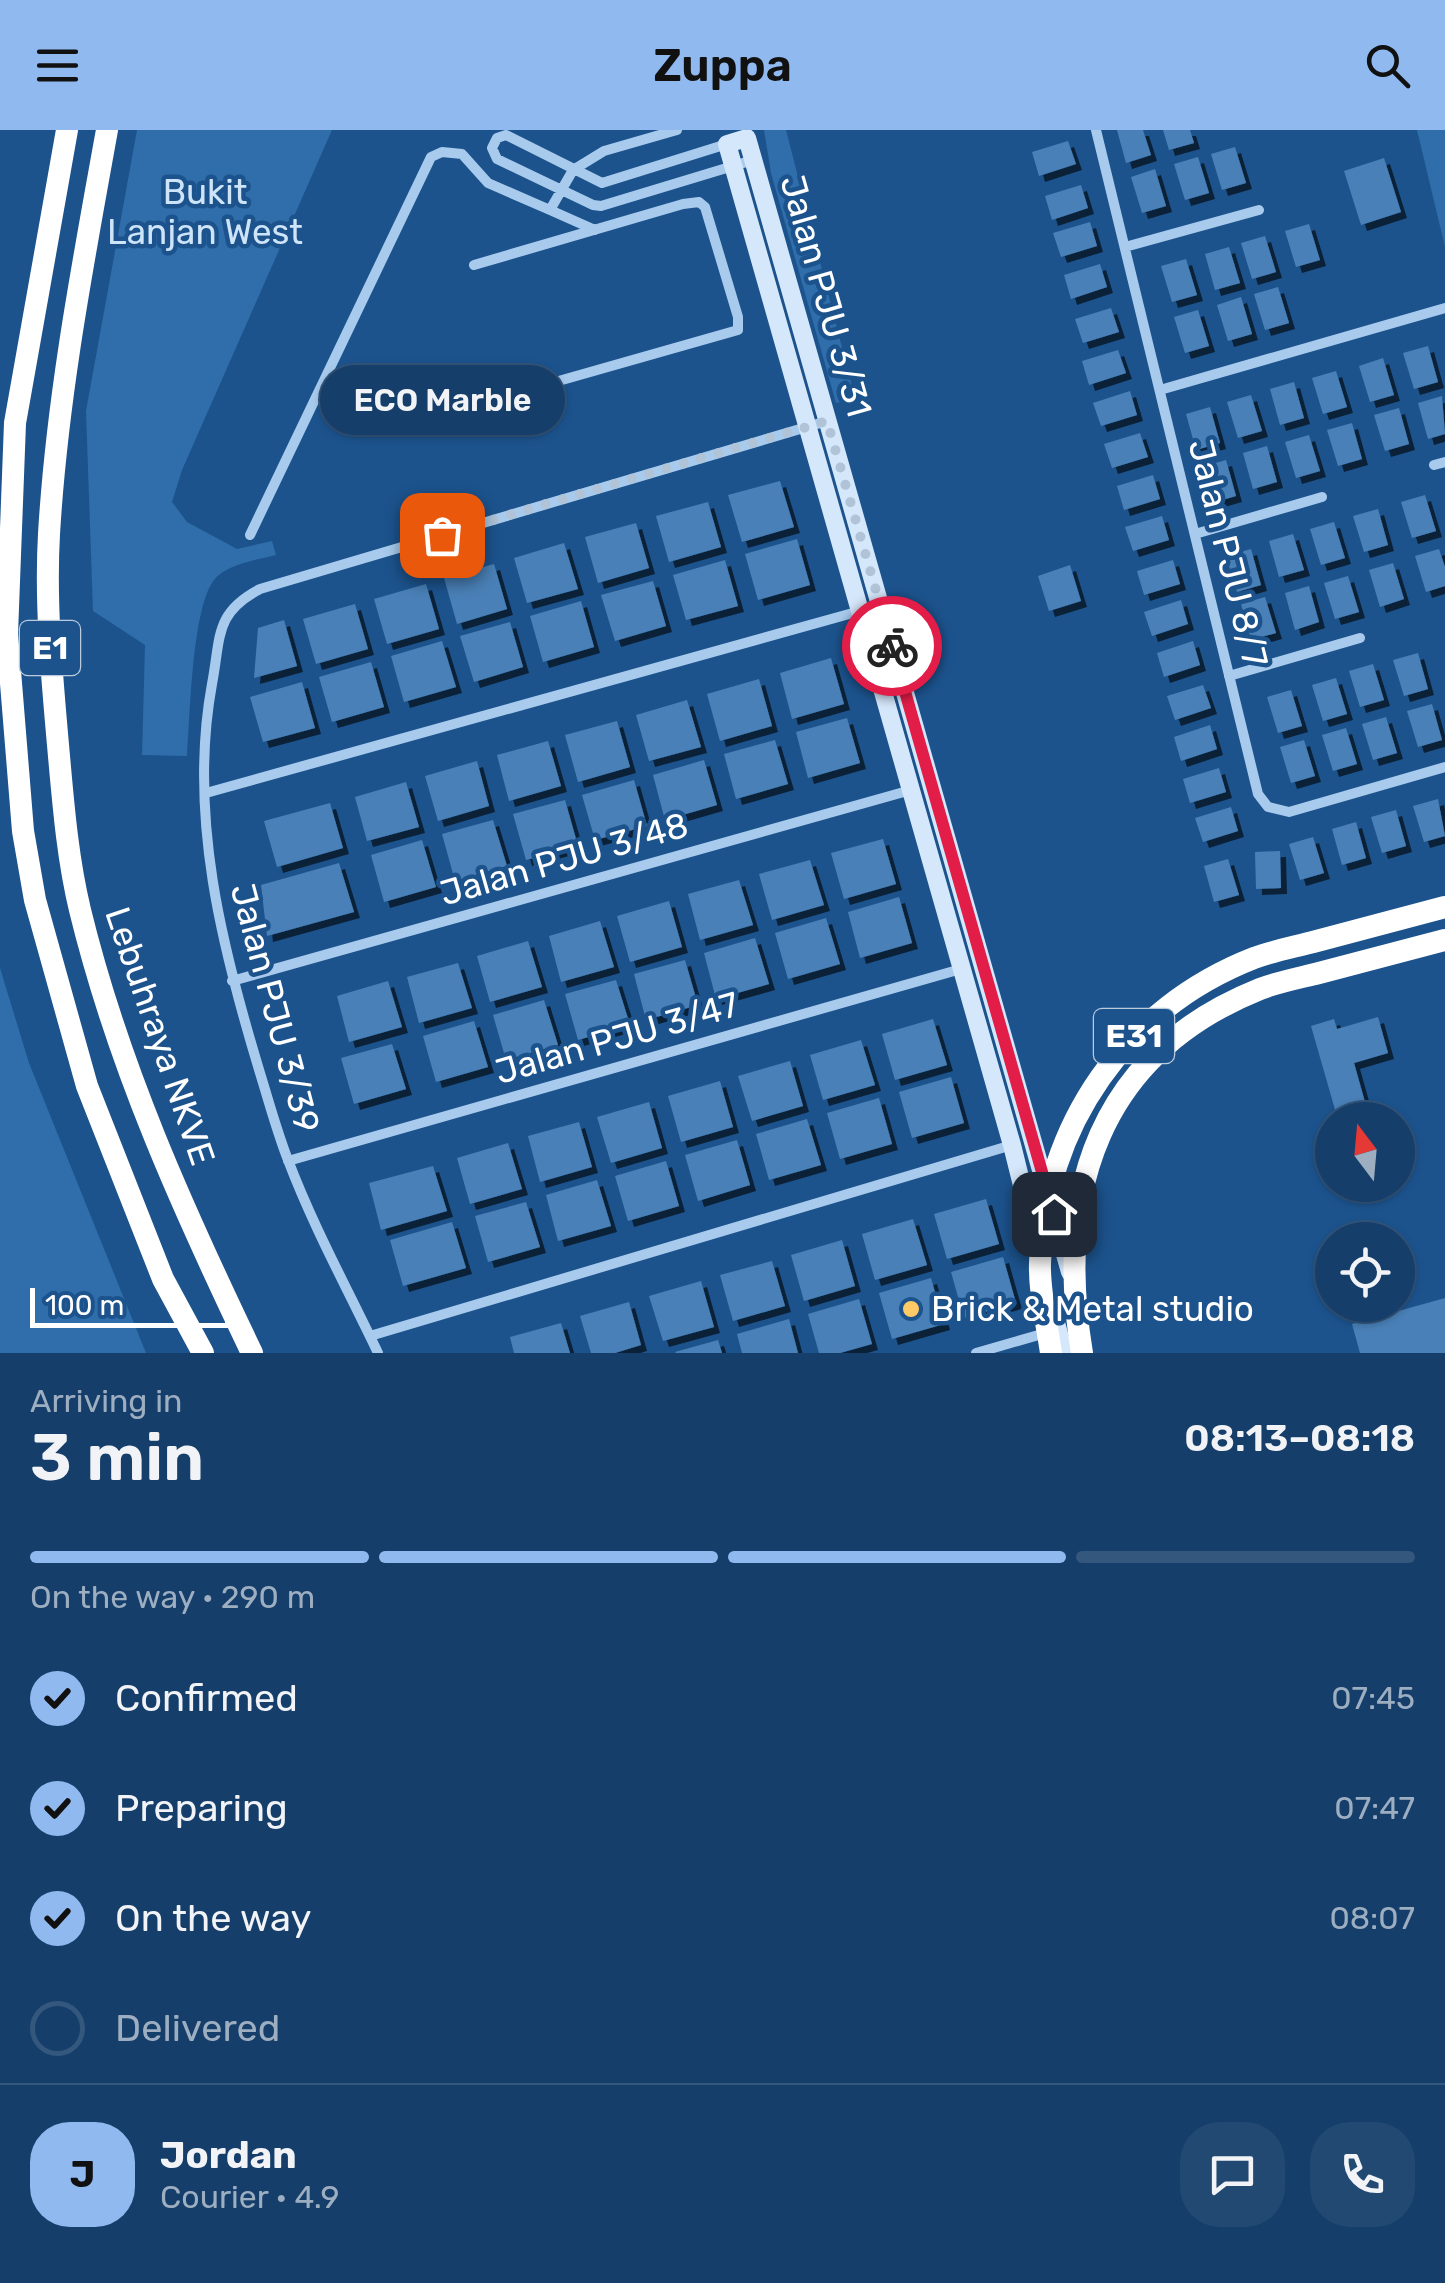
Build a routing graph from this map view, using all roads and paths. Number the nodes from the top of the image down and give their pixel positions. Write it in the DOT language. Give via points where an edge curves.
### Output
graph roads {
  1 [pos="67,130"];
  2 [pos="108,130"];
  3 [pos="677,130"];
  4 [pos="1096,130"];
  5 [pos="727,144"];
  6 [pos="753,160"];
  7 [pos="734,166"];
  8 [pos="573,170"];
  9 [pos="561,190"];
  10 [pos="550,210"];
  11 [pos="1258,210"];
  12 [pos="596,230"];
  13 [pos="1124,247"];
  14 [pos="474,265"];
  15 [pos="1445,308"];
  16 [pos="1160,390"];
  17 [pos="827,421"];
  18 [pos="404,426"];
  19 [pos="807,426"];
  20 [pos="1322,497"];
  21 [pos="1194,534"];
  22 [pos="250,535"];
  23 [pos="860,611"];
  24 [pos="1360,638"];
  25 [pos="1229,676"];
  26 [pos="1445,768"];
  27 [pos="911,790"];
  28 [pos="206,794"];
  29 [pos="1445,907"];
  30 [pos="1445,930"];
  31 [pos="1445,940"];
  32 [pos="962,968"];
  33 [pos="232,981"];
  34 [pos="1228,996"];
  35 [pos="1012,1146"];
  36 [pos="288,1161"];
  37 [pos="1084,1322"];
  38 [pos="1058,1329"];
  39 [pos="370,1336"];
  40 [pos="203,1353"];
  41 [pos="252,1353"];
  42 [pos="378,1353"];
  43 [pos="976,1353"];
  44 [pos="1052,1353"];
  45 [pos="1064,1353"];
  46 [pos="1082,1353"];
  47 [pos="1092,1353"];
  1 -- 40 [label="highway, E1" via="14,423 7,634 23,832 87,1086 164,1279"];
  2 -- 41 [label="highway, Lebuhraya NKVE / E1" via="56,437 49,538 50,643 66,831 105,1004 139,1103"];
  3 -- 8 [label="street" via="604,151"];
  4 -- 13 [label="street, Jalan PJU 8/7"];
  5 -- 6 [label="street, Jalan PJU 3/31" via="747,138"];
  5 -- 7 [label="street, Jalan PJU 3/31"];
  5 -- 8 [label="street" via="602,183"];
  6 -- 7 [label="street"];
  6 -- 17 [label="street, Jalan PJU 3/31"];
  7 -- 9 [label="street" via="600,206"];
  7 -- 19 [label="street, Jalan PJU 3/31"];
  8 -- 9 [label="street"];
  8 -- 9 [label="street" via="506,136 493,142 496,159"];
  9 -- 10 [label="street"];
  10 -- 12 [label="street"];
  10 -- 22 [label="street" via="488,183 462,154 431,157"];
  11 -- 13 [label="street"];
  12 -- 14 [label="street"];
  12 -- 18 [label="street" via="699,202 738,330"];
  13 -- 16 [label="street, Jalan PJU 8/7"];
  15 -- 16 [label="street"];
  16 -- 21 [label="street, Jalan PJU 8/7"];
  17 -- 19 [label="street"];
  17 -- 37 [label="street, Jalan PJU 3/31"];
  19 -- 23 [label="street, Jalan PJU 3/31"];
  19 -- 28 [label="street, Jalan PJU 3/39" via="260,589 236,602 224,620 208,708"];
  20 -- 21 [label="street"];
  21 -- 25 [label="street, Jalan PJU 8/7"];
  23 -- 27 [label="street, Jalan PJU 3/31"];
  23 -- 28 [label="street"];
  24 -- 25 [label="street"];
  25 -- 26 [label="street, Jalan PJU 8/7" via="1258,794 1276,810 1290,812"];
  27 -- 32 [label="street, Jalan PJU 3/31"];
  27 -- 33 [label="street, Jalan PJU 3/48"];
  28 -- 33 [label="street, Jalan PJU 3/39" via="209,866"];
  29 -- 44 [label="highway, E31, bridge" via="1254,958 1186,993 1137,1032 1072,1122 1050,1187 1039,1268"];
  30 -- 34 [label="street"];
  31 -- 46 [label="highway, E31, bridge" via="1261,988 1202,1017 1156,1054 1101,1130 1083,1174 1073,1259"];
  32 -- 35 [label="street, Jalan PJU 3/31"];
  32 -- 36 [label="street, Jalan PJU 3/47"];
  33 -- 36 [label="street, Jalan PJU 3/39"];
  35 -- 38 [label="street, Jalan PJU 3/31"];
  35 -- 39 [label="street"];
  36 -- 39 [label="street, Jalan PJU 3/39"];
  37 -- 38 [label="street"];
  37 -- 47 [label="street, Jalan PJU 3/31"];
  38 -- 43 [label="street"];
  38 -- 45 [label="street, Jalan PJU 3/31"];
  39 -- 42 [label="street, Jalan PJU 3/39"];
}
